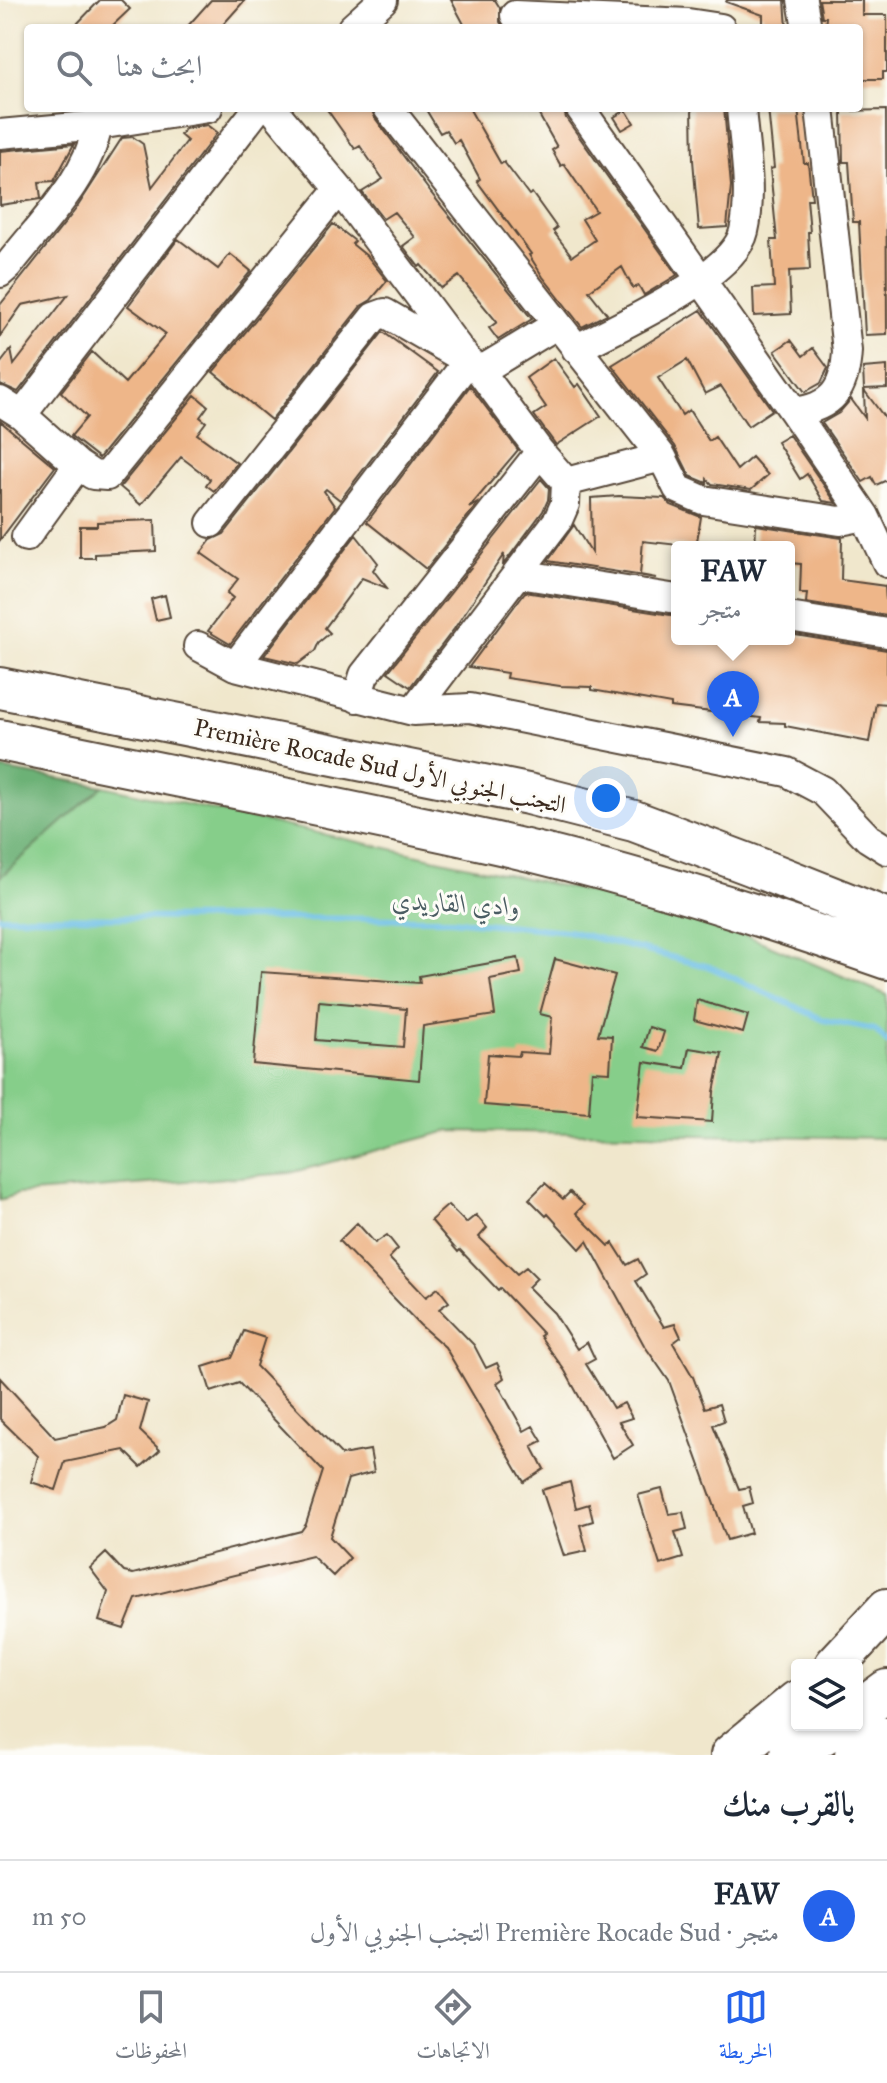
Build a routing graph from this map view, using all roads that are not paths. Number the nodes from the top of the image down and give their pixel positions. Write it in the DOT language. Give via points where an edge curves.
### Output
graph roads {
  1 [pos="383,0"];
  2 [pos="802,0"];
  3 [pos="514,14"];
  4 [pos="356,24"];
  5 [pos="695,24"];
  6 [pos="806,24"];
  7 [pos="182,112"];
  8 [pos="255,112"];
  9 [pos="275,112"];
  10 [pos="391,112"];
  11 [pos="583,112"];
  12 [pos="741,112"];
  13 [pos="820,112"];
  14 [pos="98,125"];
  15 [pos="0,134"];
  16 [pos="339,189"];
  17 [pos="0,273"];
  18 [pos="702,281"];
  19 [pos="556,325"];
  20 [pos="576,349"];
  21 [pos="474,366"];
  22 [pos="11,408"];
  23 [pos="794,412"];
  24 [pos="540,452"];
  25 [pos="662,457"];
  26 [pos="78,465"];
  27 [pos="566,482"];
  28 [pos="865,516"];
  29 [pos="211,523"];
  30 [pos="26,537"];
  31 [pos="887,563"];
  32 [pos="519,574"];
  33 [pos="671,598"];
  34 [pos="795,618"];
  35 [pos="887,633"];
  36 [pos="198,646"];
  37 [pos="235,666"];
  38 [pos="0,688"];
  39 [pos="357,698"];
  40 [pos="413,711"];
  41 [pos="0,740"];
  42 [pos="887,850"];
  43 [pos="876,907"];
  44 [pos="887,959"];
  45 [pos="887,1609"];
  46 [pos="841,1659"];
  47 [pos="887,1690"];
  48 [pos="791,1706"];
  49 [pos="863,1708"];
  50 [pos="828,1731"];
  51 [pos="887,1737"];
  52 [pos="731,1755"];
  53 [pos="790,1755"];
  54 [pos="855,1755"];
  1 -- 4 [label="street"];
  2 -- 6 [label="street"];
  3 -- 5 [label="street"];
  7 -- 14 [label="street"];
  8 -- 22 [label="street"];
  9 -- 16 [label="street"];
  10 -- 19 [label="street"];
  11 -- 18 [label="street"];
  12 -- 18 [label="street" via="748,208 744,234 736,251"];
  13 -- 23 [label="street" via="846,373 830,400"];
  14 -- 15 [label="street"];
  14 -- 17 [label="street" via="79,175"];
  16 -- 21 [label="street"];
  16 -- 26 [label="street" via="107,476 93,475"];
  18 -- 20 [label="street"];
  18 -- 23 [label="street"];
  19 -- 20 [label="street"];
  19 -- 21 [label="street"];
  20 -- 25 [label="street"];
  21 -- 24 [label="street"];
  21 -- 29 [label="street" via="399,319 385,313 374,317"];
  21 -- 37 [label="street"];
  22 -- 26 [label="street"];
  23 -- 28 [label="street"];
  24 -- 27 [label="street"];
  24 -- 39 [label="street" via="364,675"];
  25 -- 27 [label="street"];
  25 -- 28 [label="street" via="678,489 703,500 829,520"];
  26 -- 30 [label="street"];
  27 -- 32 [label="street" via="558,520"];
  28 -- 31 [label="street"];
  32 -- 33 [label="street"];
  32 -- 40 [label="street"];
  34 -- 35 [label="street"];
  36 -- 37 [label="street"];
  37 -- 39 [label="street"];
  38 -- 43 [label="highway, Première Rocade Sud التجنب الجنوبي الأول" via="543,798 634,821"];
  39 -- 40 [label="street"];
  40 -- 42 [label="street" via="470,708 787,772 823,791 868,838"];
  41 -- 44 [label="highway" via="488,841 720,903"];
  45 -- 46 [label="highway"];
  47 -- 49 [label="highway"];
  48 -- 52 [label="highway"];
  50 -- 53 [label="highway"];
  51 -- 54 [label="highway"];
}
